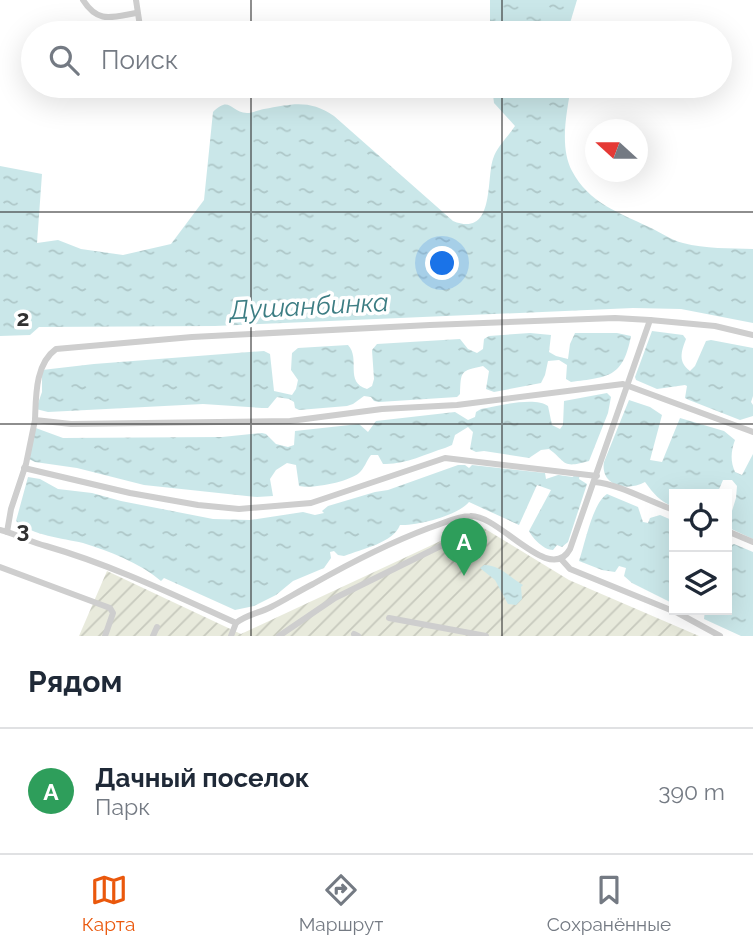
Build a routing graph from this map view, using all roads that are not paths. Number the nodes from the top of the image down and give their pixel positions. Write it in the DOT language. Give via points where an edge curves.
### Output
graph roads {
  1 [pos="83,0"];
  2 [pos="136,0"];
  3 [pos="136,13"];
  4 [pos="138,21"];
  5 [pos="650,320"];
  6 [pos="753,335"];
  7 [pos="628,385"];
  8 [pos="35,420"];
  9 [pos="753,432"];
  10 [pos="24,468"];
  11 [pos="596,479"];
  12 [pos="669,508"];
  13 [pos="4,531"];
  14 [pos="732,533"];
  15 [pos="465,534"];
  16 [pos="753,542"];
  17 [pos="561,559"];
  18 [pos="0,567"];
  19 [pos="389,618"];
  20 [pos="236,623"];
  21 [pos="157,627"];
  22 [pos="105,636"];
  23 [pos="153,636"];
  24 [pos="231,636"];
  25 [pos="279,636"];
  26 [pos="486,636"];
  27 [pos="720,636"];
  1 -- 3 [label="street" via="106,18"];
  2 -- 3 [label="street"];
  3 -- 4 [label="street"];
  5 -- 6 [label="street"];
  5 -- 7 [label="street"];
  5 -- 8 [label="street" via="430,325 56,349 40,369"];
  7 -- 8 [label="street" via="290,421 71,424"];
  7 -- 9 [label="street"];
  7 -- 11 [label="street"];
  8 -- 10 [label="street"];
  10 -- 11 [label="street" via="130,493 239,509 311,503 445,458"];
  10 -- 13 [label="street"];
  11 -- 12 [label="street"];
  11 -- 17 [label="street" via="567,556"];
  13 -- 20 [label="street" via="131,575"];
  14 -- 16 [label="street"];
  15 -- 25 [label="street" via="335,598"];
  17 -- 20 [label="street" via="548,560 471,515 409,536"];
  17 -- 27 [label="street" via="570,569"];
  18 -- 22 [label="street" via="110,608 113,613"];
  19 -- 26 [label="street"];
  20 -- 24 [label="street"];
  21 -- 23 [label="street"];
}
